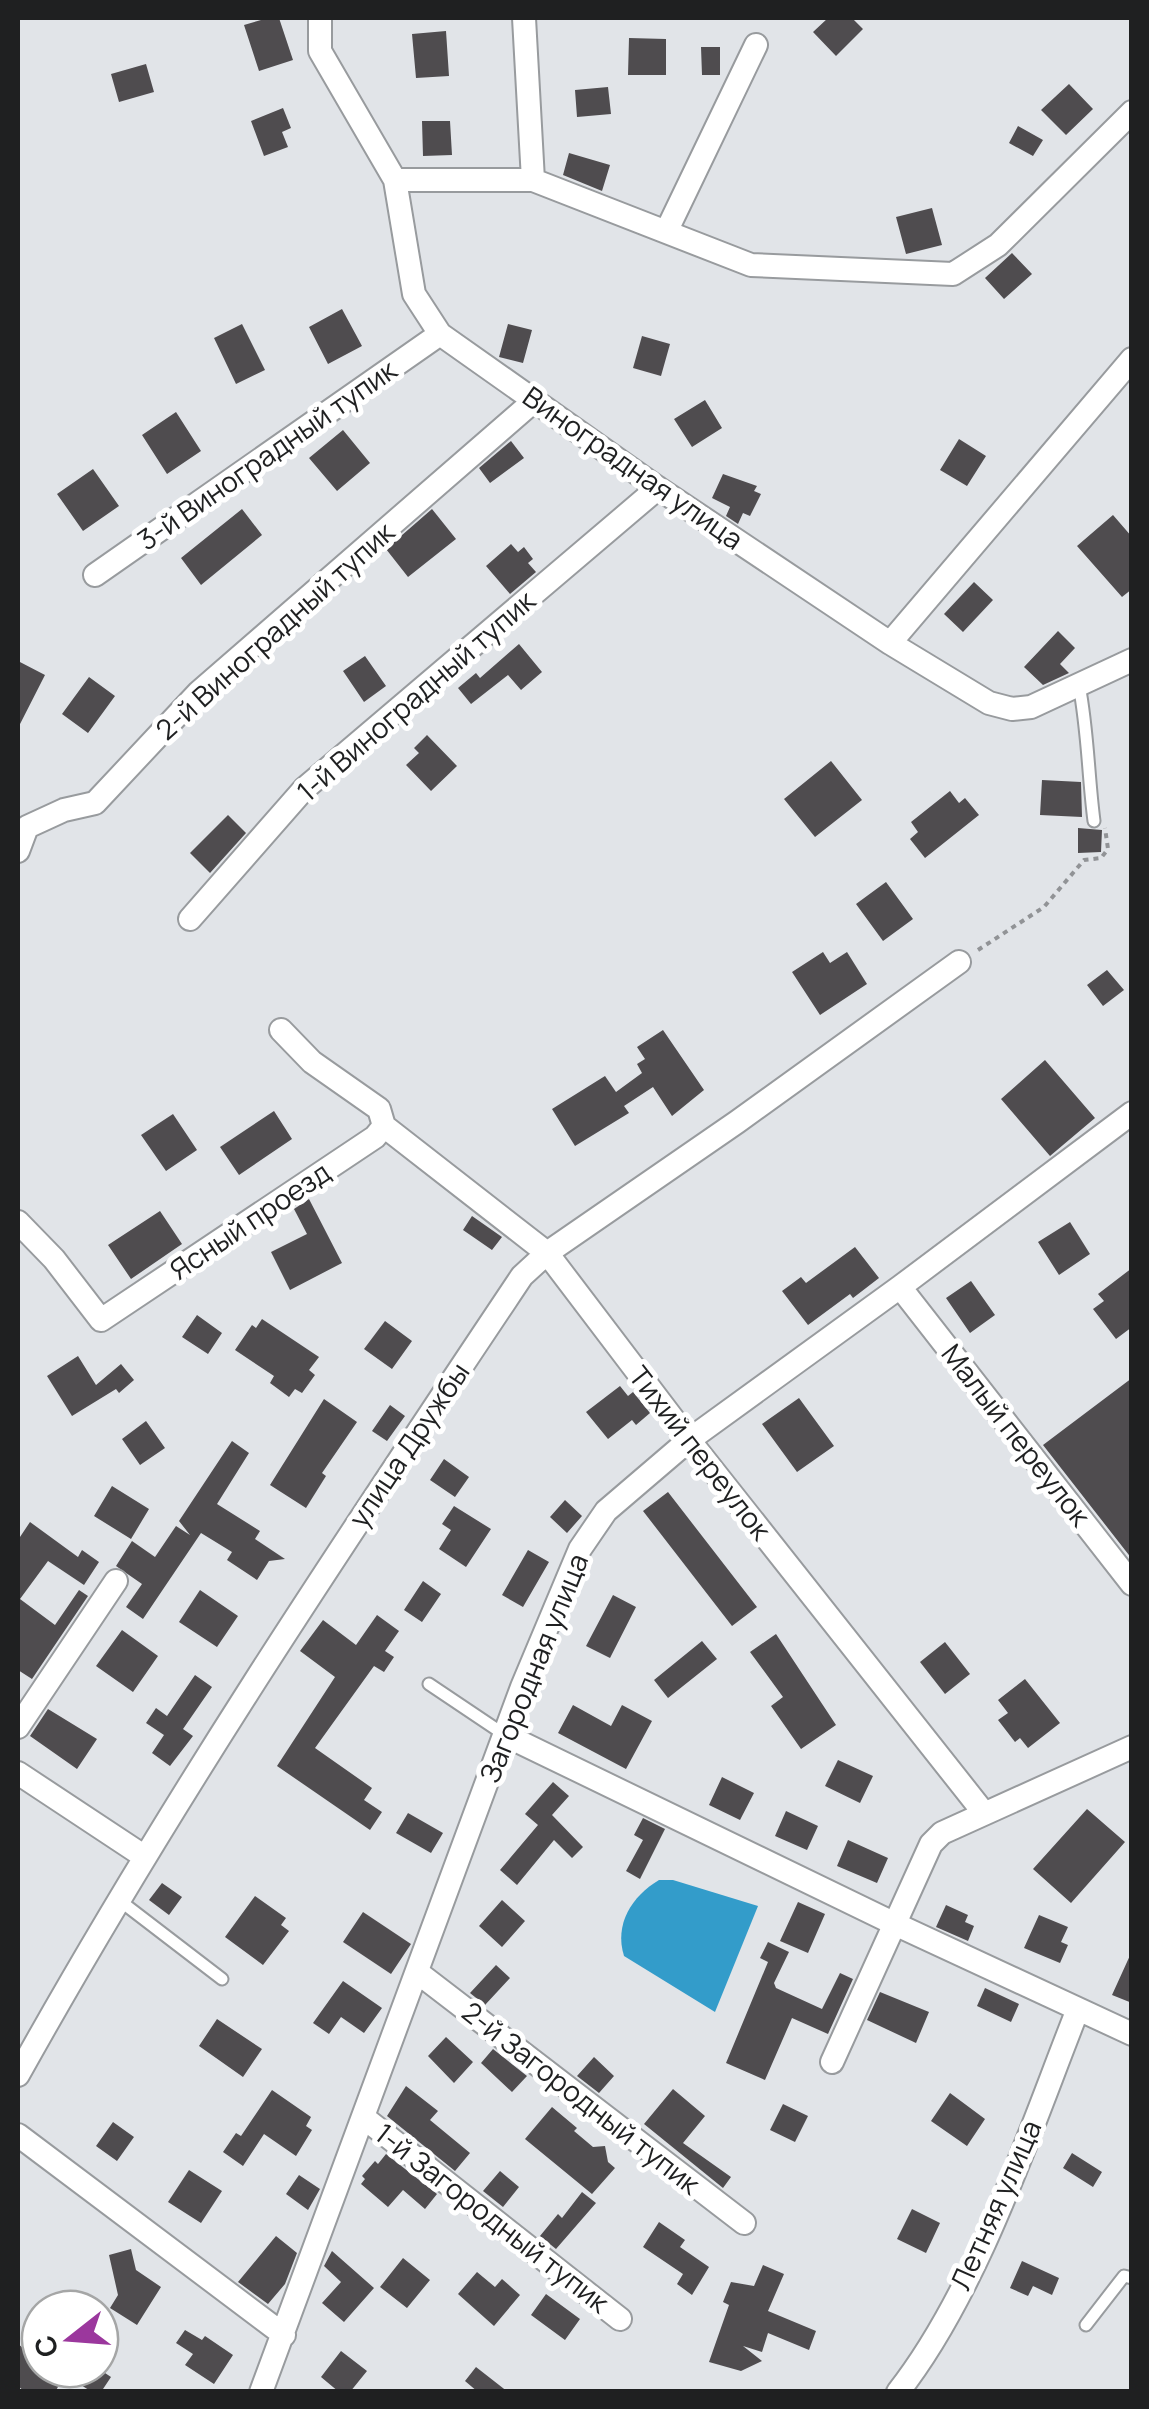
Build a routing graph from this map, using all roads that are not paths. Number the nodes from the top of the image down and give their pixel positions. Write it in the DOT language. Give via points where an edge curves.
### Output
graph roads {
  1 [pos="320,18"];
  2 [pos="524,18"];
  3 [pos="756,45"];
  4 [pos="1132,112"];
  5 [pos="396,180"];
  6 [pos="532,180"];
  7 [pos="667,230"];
  8 [pos="440,334"];
  9 [pos="1132,359"];
  10 [pos="536,400"];
  11 [pos="658,488"];
  12 [pos="95,576"];
  13 [pos="890,643"];
  14 [pos="1132,660"];
  15 [pos="1078,686"];
  16 [pos="1094,821"];
  17 [pos="18,851"];
  18 [pos="190,919"];
  19 [pos="959,962"];
  20 [pos="281,1030"];
  21 [pos="1132,1113"];
  22 [pos="384,1126"];
  23 [pos="18,1222"];
  24 [pos="547,1252"];
  25 [pos="900,1287"];
  26 [pos="689,1440"];
  27 [pos="116,1580"];
  28 [pos="1132,1584"];
  29 [pos="429,1684"];
  30 [pos="18,1727"];
  31 [pos="505,1735"];
  32 [pos="1132,1747"];
  33 [pos="18,1774"];
  34 [pos="984,1813"];
  35 [pos="144,1857"];
  36 [pos="119,1900"];
  37 [pos="895,1924"];
  38 [pos="418,1972"];
  39 [pos="222,1980"];
  40 [pos="1078,2009"];
  41 [pos="1132,2034"];
  42 [pos="832,2062"];
  43 [pos="18,2075"];
  44 [pos="363,2117"];
  45 [pos="18,2135"];
  46 [pos="744,2224"];
  47 [pos="1132,2278"];
  48 [pos="620,2319"];
  49 [pos="1086,2325"];
  50 [pos="284,2335"];
  51 [pos="261,2392"];
  52 [pos="898,2392"];
  1 -- 5 [label="street, Виноградная улица" via="320,51"];
  2 -- 6 [label="street"];
  3 -- 7 [label="street"];
  4 -- 7 [label="street" via="998,246 954,274 751,265"];
  5 -- 6 [label="street"];
  5 -- 8 [label="street, Виноградная улица" via="414,294"];
  6 -- 7 [label="street"];
  8 -- 10 [label="street, Виноградная улица"];
  8 -- 12 [label="street, 3-й Виноградный тупик"];
  9 -- 13 [label="street"];
  10 -- 11 [label="street, Виноградная улица"];
  10 -- 17 [label="street, 2-й Виноградный тупик" via="200,692 95,803 27,827"];
  11 -- 13 [label="street, Виноградная улица"];
  11 -- 18 [label="street, 1-й Виноградный тупик" via="304,789"];
  13 -- 15 [label="street, Виноградная улица" via="1000,706 1031,707"];
  14 -- 15 [label="street, Виноградная улица"];
  15 -- 16 [label="lane"];
  19 -- 24 [label="street, улица Дружбы"];
  20 -- 22 [label="street" via="312,1062 378,1109"];
  21 -- 25 [label="street, Загородная улица"];
  22 -- 23 [label="street, Ясный проезд" via="101,1320"];
  22 -- 24 [label="street, Тихий переулок"];
  24 -- 26 [label="street, Тихий переулок"];
  24 -- 35 [label="street, улица Дружбы" via="522,1276 328,1567"];
  25 -- 26 [label="street, Загородная улица"];
  25 -- 28 [label="street, Малый переулок"];
  26 -- 31 [label="street, Загородная улица" via="606,1511 580,1548"];
  26 -- 34 [label="street, Тихий переулок"];
  27 -- 30 [label="street"];
  29 -- 31 [label="lane"];
  31 -- 37 [label="street"];
  31 -- 38 [label="street, Загородная улица"];
  32 -- 34 [label="street"];
  33 -- 35 [label="street"];
  34 -- 37 [label="street" via="930,1844"];
  35 -- 36 [label="street, улица Дружбы"];
  36 -- 39 [label="lane"];
  36 -- 43 [label="street, улица Дружбы"];
  37 -- 40 [label="street"];
  37 -- 42 [label="street"];
  38 -- 44 [label="street, Загородная улица"];
  38 -- 46 [label="street, 2-й Загородный тупик"];
  40 -- 41 [label="street"];
  40 -- 52 [label="street, Летняя улица" via="982,2245"];
  44 -- 48 [label="street, 1-й Загородный тупик"];
  44 -- 50 [label="street, Загородная улица"];
  45 -- 50 [label="street"];
  47 -- 49 [label="lane" via="1124,2276"];
  50 -- 51 [label="street, Загородная улица"];
}
